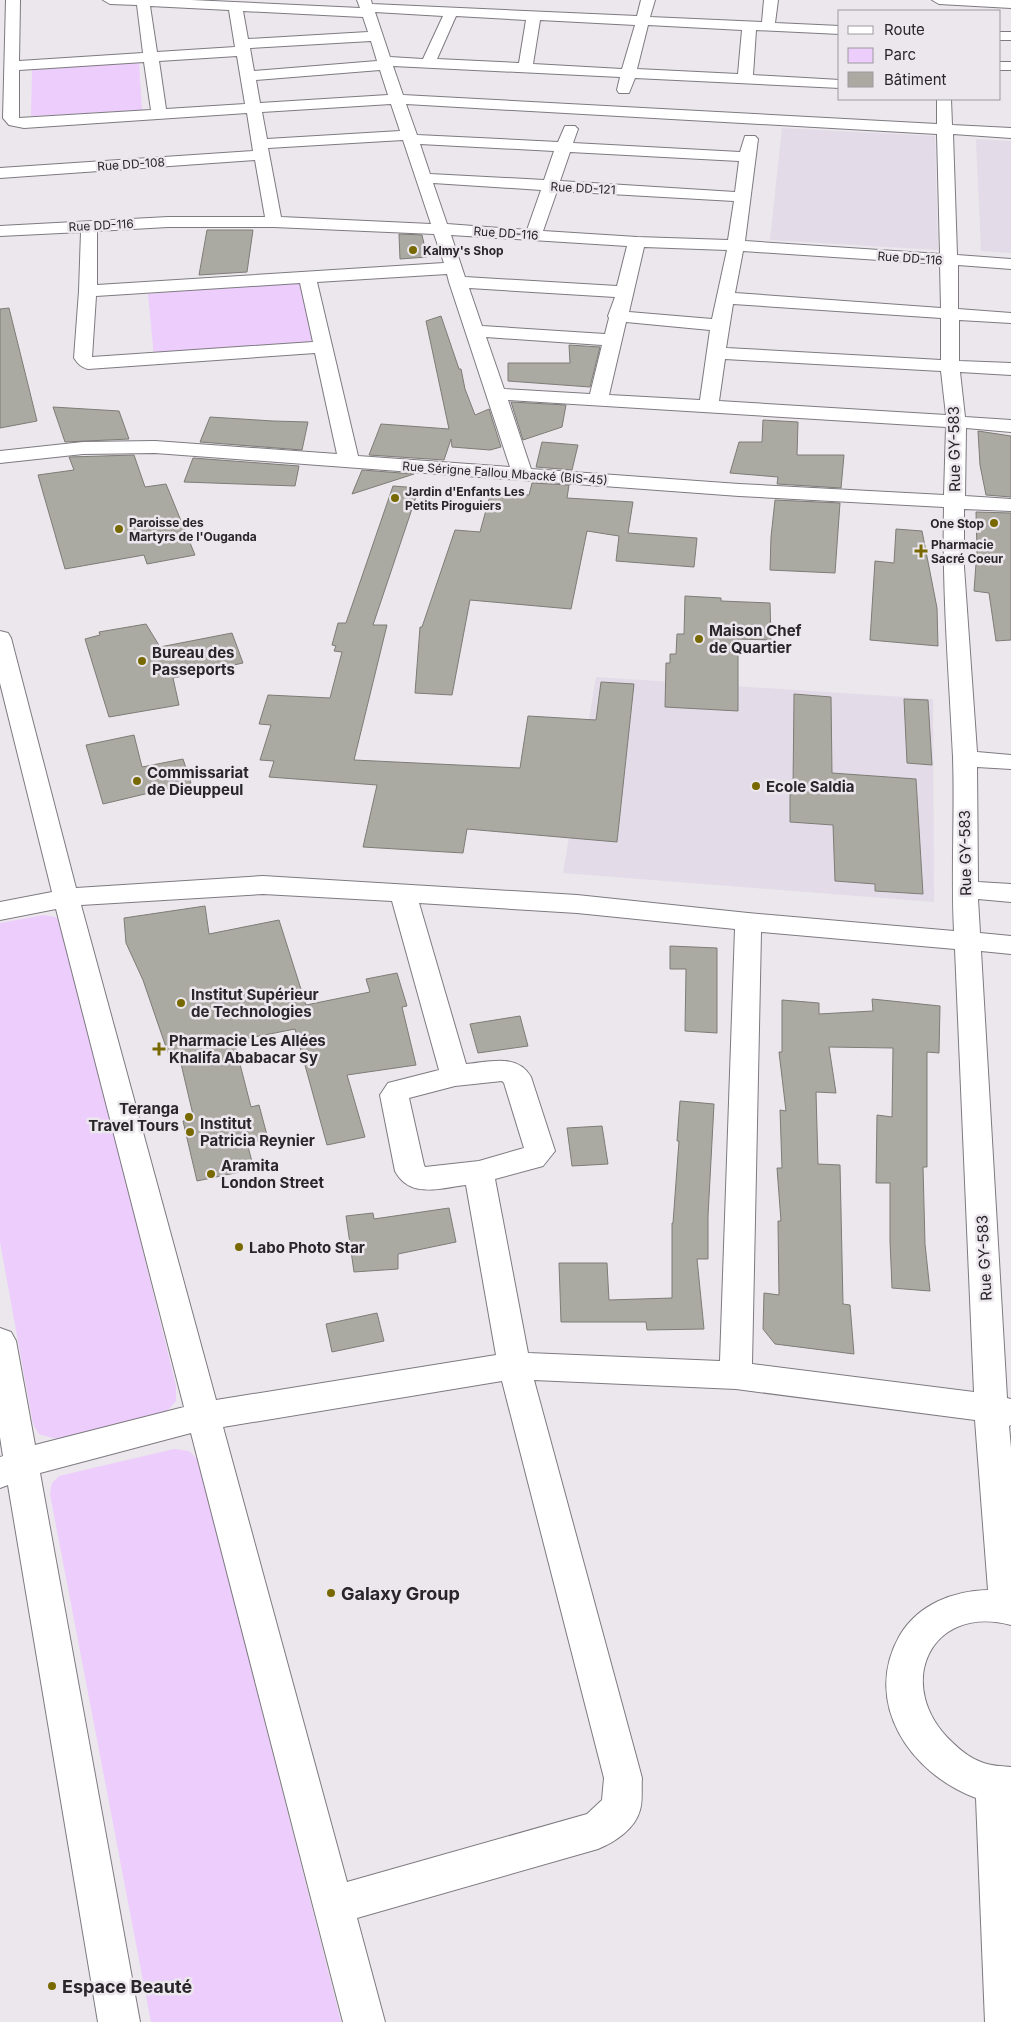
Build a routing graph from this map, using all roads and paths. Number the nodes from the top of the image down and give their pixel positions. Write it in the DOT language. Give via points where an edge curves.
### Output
graph roads {
  1 [pos="13,0"];
  2 [pos="110,0"];
  3 [pos="526,0"];
  4 [pos="648,0"];
  5 [pos="771,0"];
  6 [pos="939,0"];
  7 [pos="143,2"];
  8 [pos="1011,4"];
  9 [pos="235,6"];
  10 [pos="367,7"];
  11 [pos="452,11"];
  12 [pos="527,15"];
  13 [pos="642,21"];
  14 [pos="749,26"];
  15 [pos="768,27"];
  16 [pos="838,30"];
  17 [pos="376,36"];
  18 [pos="242,48"];
  19 [pos="151,57"];
  20 [pos="385,63"];
  21 [pos="428,64"];
  22 [pos="13,66"];
  23 [pos="525,68"];
  24 [pos="628,74"];
  25 [pos="247,76"];
  26 [pos="752,80"];
  27 [pos="838,80"];
  28 [pos="397,99"];
  29 [pos="944,100"];
  30 [pos="253,108"];
  31 [pos="577,109"];
  32 [pos="618,111"];
  33 [pos="159,115"];
  34 [pos="753,119"];
  35 [pos="945,130"];
  36 [pos="1011,133"];
  37 [pos="410,137"];
  38 [pos="564,146"];
  39 [pos="261,150"];
  40 [pos="748,157"];
  41 [pos="0,173"];
  42 [pos="424,178"];
  43 [pos="550,186"];
  44 [pos="742,197"];
  45 [pos="274,222"];
  46 [pos="89,226"];
  47 [pos="441,229"];
  48 [pos="0,231"];
  49 [pos="533,235"];
  50 [pos="637,242"];
  51 [pos="736,245"];
  52 [pos="950,260"];
  53 [pos="1011,264"];
  54 [pos="456,275"];
  55 [pos="307,277"];
  56 [pos="88,291"];
  57 [pos="626,292"];
  58 [pos="727,298"];
  59 [pos="951,314"];
  60 [pos="618,316"];
  61 [pos="1011,318"];
  62 [pos="720,325"];
  63 [pos="475,331"];
  64 [pos="612,340"];
  65 [pos="323,346"];
  66 [pos="717,353"];
  67 [pos="950,366"];
  68 [pos="1011,369"];
  69 [pos="496,394"];
  70 [pos="598,400"];
  71 [pos="709,406"];
  72 [pos="956,422"];
  73 [pos="1011,426"];
  74 [pos="0,457"];
  75 [pos="349,462"];
  76 [pos="523,474"];
  77 [pos="955,501"];
  78 [pos="1011,505"];
  79 [pos="0,638"];
  80 [pos="965,759"];
  81 [pos="1011,762"];
  82 [pos="965,890"];
  83 [pos="1011,893"];
  84 [pos="403,894"];
  85 [pos="66,898"];
  86 [pos="0,911"];
  87 [pos="748,922"];
  88 [pos="968,942"];
  89 [pos="1011,945"];
  90 [pos="454,1076"];
  91 [pos="479,1172"];
  92 [pos="0,1341"];
  93 [pos="514,1366"];
  94 [pos="736,1375"];
  95 [pos="1001,1410"];
  96 [pos="204,1416"];
  97 [pos="11,1468"];
  98 [pos="1009,1609"];
  99 [pos="1003,1786"];
  100 [pos="334,1905"];
  101 [pos="120,2022"];
  102 [pos="364,2022"];
  103 [pos="1006,2022"];
  1 -- 22 [label="street"];
  2 -- 7 [label="street"];
  3 -- 12 [label="street"];
  4 -- 13 [label="street"];
  5 -- 15 [label="street"];
  6 -- 8 [label="street"];
  7 -- 9 [label="street"];
  7 -- 19 [label="street"];
  9 -- 10 [label="street"];
  9 -- 18 [label="street"];
  10 -- 11 [label="street"];
  10 -- 17 [label="street"];
  11 -- 12 [label="street"];
  11 -- 21 [label="street"];
  12 -- 13 [label="street"];
  12 -- 23 [label="street"];
  13 -- 14 [label="street"];
  13 -- 24 [label="street"];
  14 -- 15 [label="street"];
  14 -- 26 [label="street"];
  15 -- 16 [label="street"];
  17 -- 18 [label="street"];
  17 -- 20 [label="street"];
  18 -- 19 [label="street"];
  18 -- 25 [label="street"];
  19 -- 22 [label="street"];
  19 -- 33 [label="street"];
  20 -- 21 [label="street"];
  20 -- 25 [label="street"];
  20 -- 28 [label="street"];
  21 -- 23 [label="street"];
  22 -- 33 [label="street" via="11,118 14,122"];
  23 -- 24 [label="street"];
  24 -- 26 [label="street"];
  24 -- 32 [label="street"];
  25 -- 30 [label="street"];
  26 -- 27 [label="street"];
  26 -- 34 [label="street"];
  28 -- 30 [label="street"];
  28 -- 31 [label="street"];
  28 -- 37 [label="street"];
  29 -- 35 [label="street, Rue GY-583"];
  30 -- 33 [label="street"];
  30 -- 39 [label="street"];
  31 -- 32 [label="street"];
  31 -- 38 [label="street"];
  32 -- 34 [label="street"];
  34 -- 35 [label="street"];
  34 -- 40 [label="street"];
  35 -- 36 [label="street"];
  35 -- 52 [label="street, Rue GY-583"];
  37 -- 38 [label="street, Rue DD-108"];
  37 -- 39 [label="street, Rue DD-108"];
  37 -- 42 [label="street"];
  38 -- 40 [label="street, Rue DD-108"];
  38 -- 43 [label="street"];
  39 -- 41 [label="street, Rue DD-108"];
  39 -- 45 [label="street"];
  40 -- 44 [label="street"];
  42 -- 43 [label="street, Rue DD-121"];
  42 -- 47 [label="street"];
  43 -- 44 [label="street, Rue DD-121"];
  43 -- 49 [label="street"];
  44 -- 51 [label="street"];
  45 -- 46 [label="street, Rue DD-116"];
  45 -- 47 [label="street, Rue DD-116"];
  46 -- 48 [label="street, Rue DD-116"];
  46 -- 56 [label="street"];
  47 -- 49 [label="street, Rue DD-116"];
  47 -- 54 [label="street"];
  49 -- 50 [label="street, Rue DD-116"];
  50 -- 51 [label="street, Rue DD-116"];
  50 -- 57 [label="street"];
  51 -- 52 [label="street, Rue DD-116"];
  51 -- 58 [label="street"];
  52 -- 53 [label="street, Rue DD-116"];
  52 -- 59 [label="street, Rue GY-583"];
  54 -- 55 [label="street"];
  54 -- 57 [label="street"];
  54 -- 63 [label="street"];
  55 -- 56 [label="street"];
  55 -- 65 [label="street"];
  56 -- 65 [label="street" via="83,358 88,362"];
  57 -- 60 [label="street"];
  58 -- 59 [label="street"];
  58 -- 62 [label="street"];
  59 -- 61 [label="street"];
  59 -- 67 [label="street, Rue GY-583"];
  60 -- 62 [label="street"];
  60 -- 64 [label="street"];
  62 -- 66 [label="street"];
  63 -- 64 [label="street"];
  63 -- 69 [label="street"];
  64 -- 70 [label="street"];
  65 -- 75 [label="street"];
  66 -- 67 [label="street"];
  66 -- 71 [label="street"];
  67 -- 68 [label="street"];
  67 -- 72 [label="street, Rue GY-583"];
  69 -- 70 [label="street"];
  69 -- 76 [label="street"];
  70 -- 71 [label="street"];
  71 -- 72 [label="street"];
  72 -- 73 [label="street"];
  72 -- 77 [label="street, Rue GY-583"];
  74 -- 75 [label="street, Rue Sérigne Fallou Mbacké (BIS-45)" via="83,448 146,447"];
  75 -- 76 [label="street, Rue Sérigne Fallou Mbacké (BIS-45)"];
  76 -- 77 [label="street, Rue Sérigne Fallou Mbacké (BIS-45)"];
  77 -- 78 [label="street, Rue Sérigne Fallou Mbacké (BIS-45)"];
  77 -- 80 [label="street, Rue GY-583" via="953,567"];
  79 -- 85 [label="street"];
  80 -- 81 [label="street"];
  80 -- 82 [label="street, Rue GY-583"];
  82 -- 83 [label="street"];
  82 -- 88 [label="street, Rue GY-583"];
  84 -- 85 [label="street" via="264,885"];
  84 -- 87 [label="street" via="577,904"];
  84 -- 90 [label="street"];
  85 -- 86 [label="street"];
  85 -- 96 [label="street"];
  87 -- 88 [label="street"];
  87 -- 94 [label="street"];
  88 -- 89 [label="street"];
  88 -- 95 [label="street, Rue GY-583"];
  90 -- 91 [label="street" via="513,1072 540,1151 533,1158"];
  90 -- 91 [label="street" via="404,1087 394,1096 410,1171 420,1179"];
  91 -- 93 [label="street"];
  92 -- 97 [label="street"];
  93 -- 94 [label="street"];
  93 -- 96 [label="street"];
  93 -- 100 [label="street" via="624,1778 621,1809 598,1830"];
  94 -- 95 [label="street"];
  95 -- 98 [label="street, Rue GY-583"];
  96 -- 97 [label="street"];
  96 -- 100 [label="street"];
  97 -- 101 [label="street"];
  98 -- 99 [label="street" via="977,1606 949,1612 927,1626 911,1648 904,1673 905,1701 917,1730 937,1755 964,1774"];
  99 -- 103 [label="street"];
  100 -- 102 [label="street"];
}
